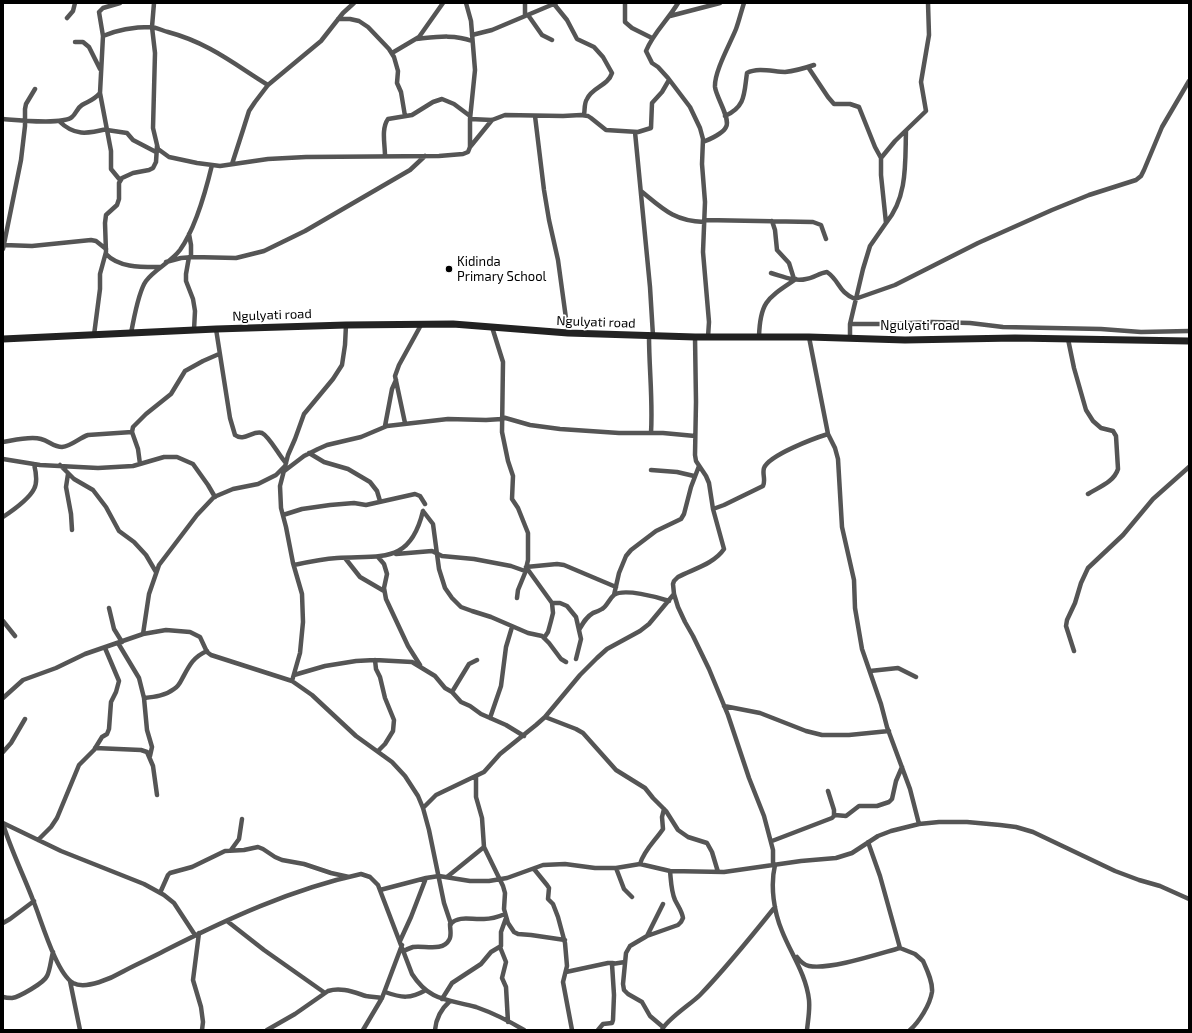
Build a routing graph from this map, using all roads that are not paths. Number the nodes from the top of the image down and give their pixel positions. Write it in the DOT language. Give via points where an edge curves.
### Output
graph roads {
  1 [pos="74,3"];
  2 [pos="120,3"];
  3 [pos="154,3"];
  4 [pos="354,3"];
  5 [pos="442,3"];
  6 [pos="466,3"];
  7 [pos="525,3"];
  8 [pos="625,3"];
  9 [pos="678,3"];
  10 [pos="720,3"];
  11 [pos="744,3"];
  12 [pos="928,3"];
  13 [pos="556,4"];
  14 [pos="526,15"];
  15 [pos="670,16"];
  16 [pos="67,18"];
  17 [pos="338,19"];
  18 [pos="152,27"];
  19 [pos="472,35"];
  20 [pos="103,36"];
  21 [pos="652,38"];
  22 [pos="416,39"];
  23 [pos="552,40"];
  24 [pos="472,41"];
  25 [pos="75,42"];
  26 [pos="392,53"];
  27 [pos="814,65"];
  28 [pos="808,67"];
  29 [pos="101,71"];
  30 [pos="669,80"];
  31 [pos="1189,81"];
  32 [pos="268,85"];
  33 [pos="35,89"];
  34 [pos="100,93"];
  35 [pos="584,115"];
  36 [pos="405,116"];
  37 [pos="535,116"];
  38 [pos="725,116"];
  39 [pos="470,117"];
  40 [pos="3,119"];
  41 [pos="25,120"];
  42 [pos="492,120"];
  43 [pos="59,121"];
  44 [pos="107,130"];
  45 [pos="906,131"];
  46 [pos="635,132"];
  47 [pos="703,142"];
  48 [pos="157,146"];
  49 [pos="470,147"];
  50 [pos="156,152"];
  51 [pos="385,156"];
  52 [pos="425,156"];
  53 [pos="881,158"];
  54 [pos="232,164"];
  55 [pos="212,165"];
  56 [pos="120,180"];
  57 [pos="641,191"];
  58 [pos="704,221"];
  59 [pos="772,221"];
  60 [pos="886,222"];
  61 [pos="189,234"];
  62 [pos="826,239"];
  63 [pos="3,247"];
  64 [pos="106,252"];
  65 [pos="190,257"];
  66 [pos="166,262"];
  67 [pos="161,267"];
  68 [pos="771,273"];
  69 [pos="795,279"];
  70 [pos="855,300"];
  71 [pos="346,324"];
  72 [pos="850,324"];
  73 [pos="421,325"];
  74 [pos="492,327"];
  75 [pos="216,329"];
  76 [pos="194,330"];
  77 [pos="1189,331"];
  78 [pos="131,333"];
  79 [pos="568,333"];
  80 [pos="94,335"];
  81 [pos="651,336"];
  82 [pos="695,337"];
  83 [pos="708,337"];
  84 [pos="759,337"];
  85 [pos="809,337"];
  86 [pos="850,338"];
  87 [pos="3,339"];
  88 [pos="1068,339"];
  89 [pos="1189,342"];
  90 [pos="219,354"];
  91 [pos="396,380"];
  92 [pos="502,418"];
  93 [pos="405,423"];
  94 [pos="385,426"];
  95 [pos="132,432"];
  96 [pos="651,433"];
  97 [pos="828,434"];
  98 [pos="695,436"];
  99 [pos="3,442"];
  100 [pos="309,453"];
  101 [pos="3,459"];
  102 [pos="34,464"];
  103 [pos="140,464"];
  104 [pos="60,466"];
  105 [pos="699,466"];
  106 [pos="284,467"];
  107 [pos="1189,467"];
  108 [pos="651,470"];
  109 [pos="68,474"];
  110 [pos="694,476"];
  111 [pos="1088,494"];
  112 [pos="215,497"];
  113 [pos="380,501"];
  114 [pos="425,504"];
  115 [pos="713,509"];
  116 [pos="283,514"];
  117 [pos="3,517"];
  118 [pos="72,530"];
  119 [pos="437,553"];
  120 [pos="395,554"];
  121 [pos="378,557"];
  122 [pos="345,558"];
  123 [pos="294,565"];
  124 [pos="526,569"];
  125 [pos="156,572"];
  126 [pos="616,587"];
  127 [pos="384,591"];
  128 [pos="674,594"];
  129 [pos="614,595"];
  130 [pos="517,598"];
  131 [pos="669,601"];
  132 [pos="552,603"];
  133 [pos="109,608"];
  134 [pos="3,621"];
  135 [pos="512,627"];
  136 [pos="579,630"];
  137 [pos="144,634"];
  138 [pos="15,636"];
  139 [pos="544,638"];
  140 [pos="120,643"];
  141 [pos="105,648"];
  142 [pos="207,651"];
  143 [pos="1074,651"];
  144 [pos="576,659"];
  145 [pos="375,660"];
  146 [pos="477,660"];
  147 [pos="566,662"];
  148 [pos="420,666"];
  149 [pos="870,671"];
  150 [pos="294,675"];
  151 [pos="916,677"];
  152 [pos="292,681"];
  153 [pos="452,692"];
  154 [pos="3,698"];
  155 [pos="144,698"];
  156 [pos="724,706"];
  157 [pos="545,717"];
  158 [pos="25,718"];
  159 [pos="490,718"];
  160 [pos="889,731"];
  161 [pos="524,736"];
  162 [pos="95,748"];
  163 [pos="378,751"];
  164 [pos="3,752"];
  165 [pos="150,756"];
  166 [pos="902,768"];
  167 [pos="476,777"];
  168 [pos="828,791"];
  169 [pos="157,795"];
  170 [pos="423,808"];
  171 [pos="664,809"];
  172 [pos="835,815"];
  173 [pos="242,819"];
  174 [pos="3,823"];
  175 [pos="919,824"];
  176 [pos="4,829"];
  177 [pos="38,840"];
  178 [pos="772,841"];
  179 [pos="868,842"];
  180 [pos="484,847"];
  181 [pos="231,850"];
  182 [pos="640,864"];
  183 [pos="774,865"];
  184 [pos="616,868"];
  185 [pos="534,869"];
  186 [pos="670,870"];
  187 [pos="718,872"];
  188 [pos="439,876"];
  189 [pos="349,877"];
  190 [pos="447,877"];
  191 [pos="426,878"];
  192 [pos="501,879"];
  193 [pos="380,890"];
  194 [pos="160,893"];
  195 [pos="632,897"];
  196 [pos="1189,899"];
  197 [pos="34,901"];
  198 [pos="663,904"];
  199 [pos="775,907"];
  200 [pos="506,916"];
  201 [pos="227,921"];
  202 [pos="3,923"];
  203 [pos="451,924"];
  204 [pos="197,934"];
  205 [pos="647,936"];
  206 [pos="565,940"];
  207 [pos="401,943"];
  208 [pos="500,947"];
  209 [pos="900,948"];
  210 [pos="404,951"];
  211 [pos="53,952"];
  212 [pos="794,955"];
  213 [pos="625,962"];
  214 [pos="613,963"];
  215 [pos="566,972"];
  216 [pos="70,981"];
  217 [pos="426,990"];
  218 [pos="384,992"];
  219 [pos="325,993"];
  220 [pos="3,997"];
  221 [pos="382,998"];
  222 [pos="442,1000"];
  223 [pos="450,1001"];
  224 [pos="508,1022"];
  225 [pos="663,1029"];
  226 [pos="80,1030"];
  227 [pos="202,1030"];
  228 [pos="267,1030"];
  229 [pos="363,1030"];
  230 [pos="435,1030"];
  231 [pos="524,1030"];
  232 [pos="572,1030"];
  233 [pos="598,1030"];
  234 [pos="807,1030"];
  235 [pos="910,1030"];
  1 -- 16 [label="street" via="73,11"];
  2 -- 20 [label="street" via="103,8 99,12"];
  3 -- 18 [label="street"];
  4 -- 17 [label="street"];
  5 -- 22 [label="street"];
  6 -- 19 [label="street"];
  7 -- 14 [label="street"];
  8 -- 21 [label="street" via="625,22"];
  9 -- 15 [label="street"];
  10 -- 15 [label="street"];
  11 -- 38 [label="street" via="716,78 716,95"];
  12 -- 45 [label="street" via="929,35 921,82 926,111"];
  13 -- 14 [label="street"];
  13 -- 35 [label="street" via="577,39 594,47 612,74 611,78 586,99"];
  14 -- 19 [label="street" via="492,30"];
  14 -- 23 [label="street" via="542,35"];
  15 -- 21 [label="street"];
  17 -- 26 [label="street" via="359,21 378,36"];
  17 -- 32 [label="street" via="321,41"];
  18 -- 20 [label="street" via="113,32"];
  18 -- 32 [label="street" via="220,53"];
  18 -- 48 [label="street" via="155,53 153,128"];
  19 -- 24 [label="street"];
  20 -- 29 [label="street"];
  21 -- 30 [label="street" via="646,51 648,56"];
  22 -- 24 [label="street" via="450,36"];
  22 -- 26 [label="street"];
  24 -- 39 [label="street" via="475,70"];
  25 -- 29 [label="street" via="83,42 89,47"];
  26 -- 36 [label="street" via="398,71 397,83"];
  27 -- 28 [label="street"];
  28 -- 38 [label="street" via="786,72 755,70 747,73 744,97 740,106"];
  28 -- 53 [label="street" via="834,104 859,107"];
  29 -- 34 [label="street"];
  30 -- 46 [label="street" via="652,103 651,128"];
  30 -- 47 [label="street" via="690,107 700,128"];
  31 -- 70 [label="street" via="1162,127 1141,176 1136,180 1089,195 1046,213 978,243 895,285"];
  32 -- 54 [label="street" via="249,111"];
  33 -- 41 [label="street" via="26,104"];
  34 -- 43 [label="street" via="92,101 81,106 72,118"];
  34 -- 44 [label="street"];
  35 -- 37 [label="street"];
  35 -- 46 [label="street" via="606,130"];
  36 -- 39 [label="street" via="412,115 442,99 454,104"];
  36 -- 51 [label="street" via="385,123"];
  37 -- 42 [label="street" via="505,115"];
  37 -- 79 [label="street"];
  38 -- 47 [label="street" via="726,128"];
  39 -- 42 [label="street"];
  39 -- 49 [label="street"];
  40 -- 41 [label="street"];
  41 -- 43 [label="street"];
  41 -- 63 [label="street" via="21,160"];
  42 -- 49 [label="street"];
  43 -- 44 [label="street" via="66,128 78,133"];
  44 -- 50 [label="street" via="127,133 133,140"];
  44 -- 56 [label="street" via="112,169"];
  45 -- 53 [label="street"];
  45 -- 60 [label="street" via="902,191 897,206"];
  46 -- 57 [label="street"];
  47 -- 58 [label="street"];
  48 -- 50 [label="street"];
  48 -- 55 [label="street" via="169,157"];
  49 -- 52 [label="street" via="468,152 463,154"];
  50 -- 56 [label="street" via="153,168 133,172"];
  51 -- 52 [label="street"];
  51 -- 54 [label="street" via="306,157"];
  52 -- 65 [label="street" via="410,170 305,231 264,251 236,258"];
  53 -- 60 [label="street"];
  54 -- 55 [label="street"];
  55 -- 61 [label="street" via="208,184"];
  56 -- 64 [label="street" via="117,205 106,216"];
  57 -- 58 [label="street" via="678,218"];
  57 -- 81 [label="street" via="650,287"];
  58 -- 59 [label="street"];
  58 -- 83 [label="street" via="703,252"];
  59 -- 62 [label="street" via="819,224"];
  59 -- 69 [label="street" via="777,250 789,263"];
  60 -- 70 [label="street" via="870,246"];
  61 -- 65 [label="street"];
  61 -- 66 [label="street" via="179,251"];
  63 -- 64 [label="street" via="91,240 96,241"];
  64 -- 67 [label="street" via="111,259 119,263 139,267"];
  64 -- 80 [label="street" via="100,274"];
  65 -- 66 [label="street"];
  65 -- 76 [label="street" via="186,281 195,311"];
  66 -- 67 [label="street"];
  67 -- 78 [label="street" via="145,281"];
  68 -- 69 [label="street"];
  69 -- 70 [label="street" via="807,279 827,272 844,293"];
  69 -- 84 [label="street" via="770,298 763,309"];
  70 -- 72 [label="street"];
  71 -- 73 [label="main road, Ngulyati road"];
  71 -- 75 [label="main road, Ngulyati road"];
  71 -- 106 [label="street" via="342,365 304,414"];
  72 -- 77 [label="street" via="932,322 1141,332"];
  72 -- 86 [label="street"];
  73 -- 74 [label="main road, Ngulyati road"];
  73 -- 91 [label="street" via="399,366"];
  74 -- 79 [label="main road, Ngulyati road"];
  74 -- 92 [label="street" via="503,362"];
  75 -- 76 [label="main road, Ngulyati road"];
  75 -- 90 [label="street"];
  76 -- 78 [label="main road, Ngulyati road"];
  78 -- 80 [label="main road, Ngulyati road"];
  79 -- 81 [label="main road, Ngulyati road"];
  80 -- 87 [label="main road, Ngulyati road"];
  81 -- 82 [label="main road, Ngulyati road"];
  81 -- 96 [label="street"];
  82 -- 83 [label="main road, Ngulyati road"];
  82 -- 98 [label="street"];
  83 -- 84 [label="main road, Ngulyati road"];
  84 -- 85 [label="main road, Ngulyati road"];
  85 -- 86 [label="main road, Ngulyati road"];
  85 -- 97 [label="street"];
  86 -- 88 [label="main road, Ngulyati road"];
  88 -- 89 [label="main road, Ngulyati road"];
  88 -- 111 [label="street" via="1086,410 1098,426 1113,431 1116,436 1116,474"];
  90 -- 95 [label="street" via="185,371 171,394 146,414 133,427"];
  90 -- 106 [label="street" via="235,435 241,437 263,434"];
  91 -- 93 [label="street"];
  91 -- 94 [label="street"];
  92 -- 93 [label="street"];
  92 -- 96 [label="street" via="560,429"];
  92 -- 124 [label="street" via="505,448 514,481 512,499 528,533 529,552"];
  93 -- 94 [label="street"];
  94 -- 100 [label="street" via="361,437 327,445"];
  95 -- 99 [label="street" via="88,435 64,447 40,439"];
  95 -- 103 [label="street"];
  96 -- 98 [label="street"];
  97 -- 115 [label="street" via="794,447 771,460 764,469 763,486"];
  97 -- 149 [label="street" via="838,459 842,527 854,580 855,608 861,644"];
  98 -- 105 [label="street" via="695,455"];
  100 -- 106 [label="street"];
  100 -- 113 [label="street" via="324,462 348,468 370,482 375,486"];
  101 -- 102 [label="street"];
  102 -- 104 [label="street"];
  102 -- 117 [label="street" via="34,490"];
  103 -- 104 [label="street" via="98,468"];
  103 -- 112 [label="street" via="164,457 184,459 193,464"];
  104 -- 109 [label="street"];
  105 -- 110 [label="street"];
  105 -- 115 [label="street" via="709,483"];
  106 -- 112 [label="street" via="276,475 258,484 233,489"];
  106 -- 116 [label="street" via="280,486"];
  107 -- 143 [label="street" via="1153,499 1123,535 1086,572 1066,620"];
  108 -- 110 [label="street"];
  109 -- 118 [label="street" via="66,487"];
  109 -- 125 [label="street" via="93,490 119,531 146,555"];
  110 -- 126 [label="street" via="681,519 656,531 631,550 626,556"];
  112 -- 125 [label="street" via="183,532"];
  113 -- 114 [label="street" via="415,494 420,496"];
  113 -- 116 [label="street" via="366,505 349,503 317,506"];
  115 -- 128 [label="street" via="724,550 718,557 674,580"];
  116 -- 123 [label="street"];
  119 -- 120 [label="street" via="432,551"];
  119 -- 120 [label="street" via="433,524 423,511 413,538"];
  119 -- 124 [label="street" via="442,556 462,557"];
  119 -- 135 [label="street" via="441,578 452,598 461,607"];
  120 -- 121 [label="street"];
  121 -- 122 [label="street"];
  121 -- 127 [label="street" via="384,564 387,574"];
  122 -- 123 [label="street"];
  122 -- 127 [label="street" via="360,577"];
  123 -- 150 [label="street" via="302,594 304,622"];
  124 -- 126 [label="street" via="564,565"];
  124 -- 130 [label="street"];
  124 -- 132 [label="street"];
  125 -- 137 [label="street" via="149,594"];
  126 -- 129 [label="street"];
  127 -- 148 [label="street" via="389,607"];
  128 -- 131 [label="street"];
  128 -- 156 [label="street"];
  129 -- 131 [label="street" via="626,592"];
  129 -- 136 [label="street" via="602,609 586,618"];
  131 -- 157 [label="street" via="649,624 607,649 597,658"];
  132 -- 136 [label="street" via="567,606 576,617"];
  132 -- 139 [label="street" via="551,622"];
  133 -- 140 [label="street"];
  134 -- 138 [label="street"];
  135 -- 139 [label="street"];
  135 -- 159 [label="street" via="500,686"];
  136 -- 144 [label="street" via="581,639"];
  137 -- 140 [label="street"];
  137 -- 142 [label="street" via="166,630 190,632 200,637"];
  139 -- 147 [label="street"];
  140 -- 141 [label="street"];
  140 -- 155 [label="street" via="140,678"];
  141 -- 154 [label="street" via="24,680"];
  141 -- 162 [label="street" via="119,681 111,702 109,729"];
  142 -- 152 [label="street" via="211,656"];
  142 -- 155 [label="street" via="194,660 175,689 166,694"];
  145 -- 148 [label="street" via="412,662"];
  145 -- 150 [label="street" via="325,666"];
  145 -- 163 [label="street" via="394,720 393,732"];
  146 -- 153 [label="street" via="469,664"];
  148 -- 153 [label="street"];
  149 -- 151 [label="street" via="898,668"];
  149 -- 160 [label="street"];
  150 -- 152 [label="street"];
  152 -- 163 [label="street" via="312,695 356,736"];
  153 -- 159 [label="street" via="461,702"];
  155 -- 165 [label="street" via="147,730 152,747"];
  156 -- 160 [label="street" via="760,713 822,735"];
  156 -- 178 [label="street"];
  157 -- 161 [label="street"];
  157 -- 171 [label="street" via="584,733 616,770 645,788"];
  158 -- 164 [label="street"];
  159 -- 161 [label="street"];
  160 -- 166 [label="street"];
  161 -- 167 [label="street"];
  162 -- 165 [label="street" via="142,750"];
  162 -- 177 [label="street" via="79,765 57,818"];
  163 -- 170 [label="street" via="405,776"];
  165 -- 169 [label="street"];
  166 -- 172 [label="street" via="889,802 877,806 859,806 846,816"];
  166 -- 175 [label="street"];
  167 -- 170 [label="street" via="436,795"];
  167 -- 180 [label="street" via="476,797 482,818"];
  168 -- 172 [label="street"];
  170 -- 188 [label="street"];
  171 -- 182 [label="street" via="663,829 646,850"];
  171 -- 187 [label="street" via="678,830 688,838 707,843"];
  172 -- 178 [label="street"];
  173 -- 181 [label="street" via="239,839"];
  174 -- 176 [label="street"];
  174 -- 177 [label="street"];
  175 -- 179 [label="street" via="891,831"];
  175 -- 196 [label="street" via="967,822 1016,827 1033,832 1115,871"];
  176 -- 197 [label="street"];
  177 -- 194 [label="street"];
  178 -- 183 [label="street"];
  179 -- 183 [label="street" via="852,853 836,858"];
  179 -- 209 [label="street"];
  180 -- 190 [label="street"];
  180 -- 192 [label="street"];
  181 -- 189 [label="street" via="260,848 282,860"];
  181 -- 194 [label="street" via="170,873"];
  182 -- 184 [label="street"];
  182 -- 186 [label="street"];
  183 -- 187 [label="street"];
  183 -- 199 [label="street"];
  184 -- 185 [label="street" via="565,864 543,865"];
  184 -- 195 [label="street" via="624,889"];
  185 -- 192 [label="street"];
  185 -- 206 [label="street" via="547,885 548,899"];
  186 -- 187 [label="street"];
  186 -- 205 [label="street" via="673,893 684,918 678,925"];
  188 -- 190 [label="street"];
  188 -- 191 [label="street"];
  188 -- 203 [label="street"];
  189 -- 193 [label="street" via="366,875 374,880"];
  189 -- 201 [label="street" via="302,891"];
  190 -- 192 [label="street" via="470,881"];
  191 -- 193 [label="street"];
  191 -- 207 [label="street"];
  192 -- 200 [label="street" via="505,893"];
  193 -- 207 [label="street"];
  194 -- 204 [label="street" via="174,903"];
  197 -- 202 [label="street"];
  197 -- 211 [label="street"];
  198 -- 205 [label="street"];
  199 -- 212 [label="street" via="782,931"];
  199 -- 225 [label="street" via="717,977 690,1004 668,1021"];
  200 -- 203 [label="street" via="485,919 461,918"];
  200 -- 206 [label="street" via="518,934"];
  200 -- 208 [label="street"];
  201 -- 204 [label="street"];
  201 -- 219 [label="street"];
  203 -- 210 [label="street" via="451,936 444,945 414,947"];
  204 -- 216 [label="street" via="97,982 84,986"];
  204 -- 227 [label="street" via="193,980 201,1007"];
  205 -- 213 [label="street" via="630,946"];
  206 -- 215 [label="street"];
  207 -- 210 [label="street"];
  207 -- 218 [label="street"];
  208 -- 222 [label="street" via="491,952 481,964 452,983"];
  208 -- 224 [label="street" via="506,962 502,978 506,987"];
  209 -- 212 [label="street" via="827,966 808,966"];
  209 -- 235 [label="street" via="921,958 932,991 922,1016"];
  210 -- 217 [label="street" via="412,974"];
  211 -- 216 [label="street"];
  211 -- 220 [label="street" via="48,976 45,979 16,997"];
  212 -- 234 [label="street" via="809,1000"];
  213 -- 214 [label="street"];
  213 -- 225 [label="street" via="624,990 642,1002 650,1016"];
  214 -- 215 [label="street"];
  214 -- 233 [label="street" via="613,1020 612,1023 603,1024"];
  215 -- 232 [label="street" via="563,982"];
  216 -- 226 [label="street"];
  217 -- 218 [label="street" via="410,997"];
  217 -- 222 [label="street"];
  218 -- 221 [label="street"];
  219 -- 221 [label="street" via="336,989 348,990"];
  219 -- 228 [label="street"];
  221 -- 229 [label="street"];
  222 -- 223 [label="street"];
  223 -- 224 [label="street" via="484,1010"];
  223 -- 230 [label="street" via="437,1019"];
  224 -- 231 [label="street"];
}
